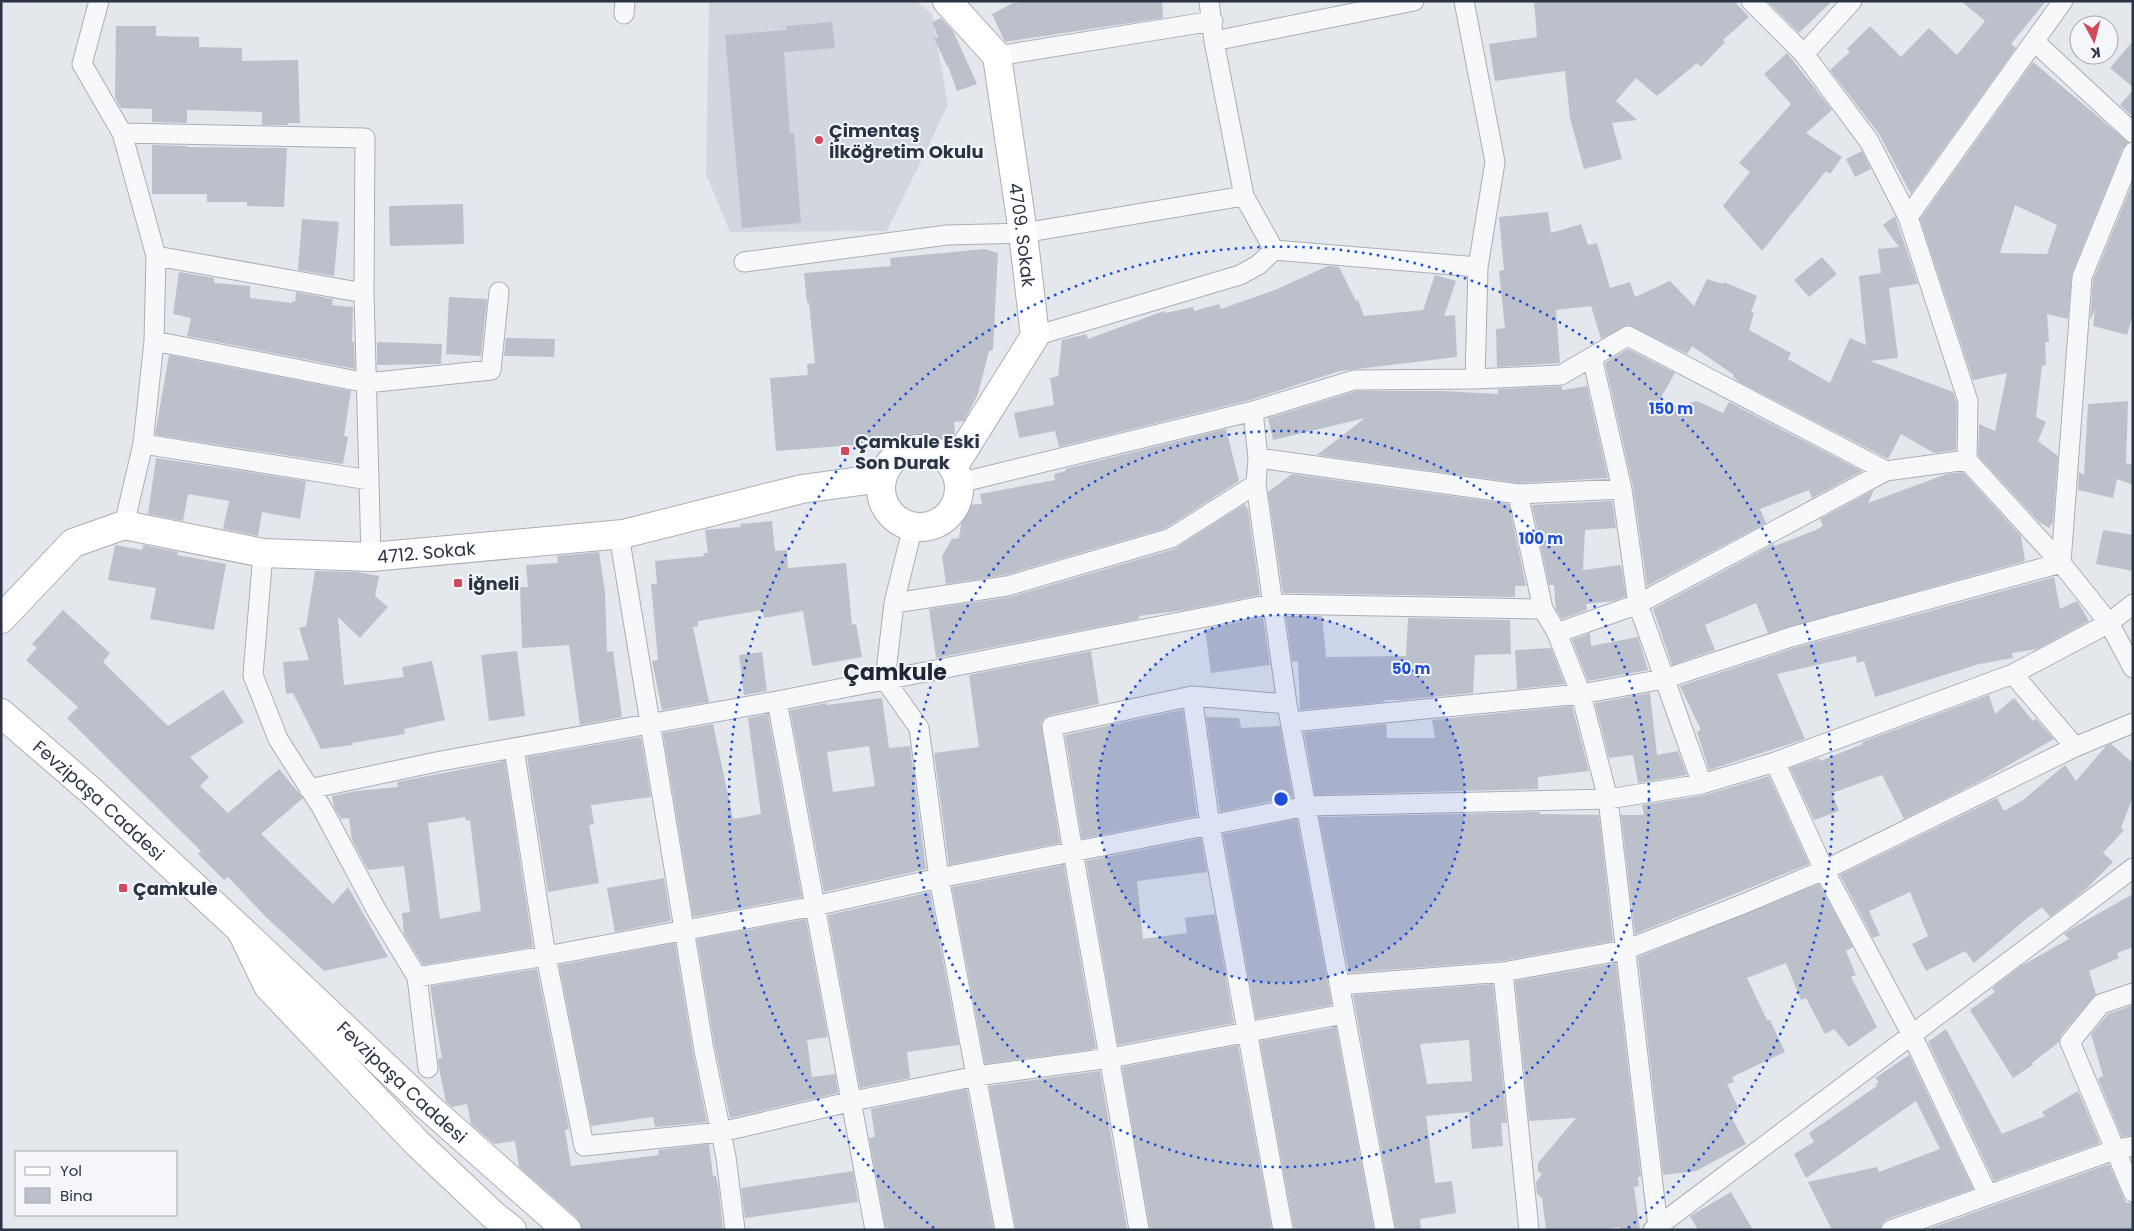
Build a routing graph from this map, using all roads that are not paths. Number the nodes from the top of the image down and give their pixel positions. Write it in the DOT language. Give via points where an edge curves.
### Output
graph roads {
  1 [pos="100,1"];
  2 [pos="947,1"];
  3 [pos="1209,1"];
  4 [pos="1414,1"];
  5 [pos="1464,1"];
  6 [pos="1751,1"];
  7 [pos="1852,1"];
  8 [pos="2063,1"];
  9 [pos="1213,21"];
  10 [pos="1214,41"];
  11 [pos="2035,42"];
  12 [pos="1804,54"];
  13 [pos="998,56"];
  14 [pos="122,133"];
  15 [pos="2133,133"];
  16 [pos="2133,152"];
  17 [pos="1244,196"];
  18 [pos="1908,217"];
  19 [pos="1023,233"];
  20 [pos="1274,250"];
  21 [pos="156,256"];
  22 [pos="744,262"];
  23 [pos="1478,267"];
  24 [pos="500,292"];
  25 [pos="364,294"];
  26 [pos="1035,336"];
  27 [pos="154,342"];
  28 [pos="1592,357"];
  29 [pos="1475,379"];
  30 [pos="367,383"];
  31 [pos="1253,411"];
  32 [pos="143,444"];
  33 [pos="1258,458"];
  34 [pos="1967,460"];
  35 [pos="1886,471"];
  36 [pos="956,475"];
  37 [pos="882,478"];
  38 [pos="369,480"];
  39 [pos="1256,484"];
  40 [pos="1622,489"];
  41 [pos="1518,494"];
  42 [pos="124,525"];
  43 [pos="913,526"];
  44 [pos="619,535"];
  45 [pos="263,554"];
  46 [pos="371,557"];
  47 [pos="2061,564"];
  48 [pos="894,603"];
  49 [pos="1272,604"];
  50 [pos="1638,604"];
  51 [pos="2133,604"];
  52 [pos="1543,609"];
  53 [pos="1,619"];
  54 [pos="2109,623"];
  55 [pos="1557,633"];
  56 [pos="2133,668"];
  57 [pos="2013,674"];
  58 [pos="1664,679"];
  59 [pos="885,680"];
  60 [pos="1581,694"];
  61 [pos="1192,696"];
  62 [pos="777,701"];
  63 [pos="1,713"];
  64 [pos="1289,713"];
  65 [pos="2133,723"];
  66 [pos="649,725"];
  67 [pos="2075,747"];
  68 [pos="514,748"];
  69 [pos="1775,762"];
  70 [pos="1702,784"];
  71 [pos="309,788"];
  72 [pos="1608,799"];
  73 [pos="1307,806"];
  74 [pos="1210,825"];
  75 [pos="1072,852"];
  76 [pos="2133,868"];
  77 [pos="1824,870"];
  78 [pos="939,878"];
  79 [pos="815,906"];
  80 [pos="240,930"];
  81 [pos="683,931"];
  82 [pos="1625,950"];
  83 [pos="546,956"];
  84 [pos="1503,972"];
  85 [pos="417,977"];
  86 [pos="1340,984"];
  87 [pos="2133,992"];
  88 [pos="1344,1014"];
  89 [pos="1248,1032"];
  90 [pos="1912,1035"];
  91 [pos="1110,1058"];
  92 [pos="428,1068"];
  93 [pos="977,1076"];
  94 [pos="853,1101"];
  95 [pos="721,1132"];
  96 [pos="2133,1146"];
  97 [pos="2114,1150"];
  98 [pos="2133,1192"];
  99 [pos="1988,1195"];
  100 [pos="1655,1229"];
  101 [pos="512,1230"];
  102 [pos="567,1230"];
  103 [pos="735,1230"];
  104 [pos="875,1230"];
  105 [pos="1005,1230"];
  106 [pos="1140,1230"];
  107 [pos="1283,1230"];
  108 [pos="1385,1230"];
  109 [pos="1529,1230"];
  110 [pos="1892,1230"];
  1 -- 14 [label="street" via="82,64"];
  2 -- 13 [label="street"];
  3 -- 9 [label="street"];
  4 -- 10 [label="street"];
  5 -- 23 [label="street" via="1495,162"];
  6 -- 12 [label="street"];
  7 -- 12 [label="street"];
  8 -- 11 [label="street"];
  9 -- 10 [label="street"];
  9 -- 13 [label="street"];
  10 -- 17 [label="street"];
  11 -- 15 [label="street"];
  11 -- 18 [label="street"];
  12 -- 18 [label="street" via="1869,141"];
  13 -- 19 [label="street, 4709. Sokak"];
  14 -- 21 [label="street"];
  14 -- 25 [label="street" via="365,138"];
  16 -- 47 [label="street" via="2082,278"];
  17 -- 19 [label="street"];
  17 -- 20 [label="street"];
  18 -- 34 [label="street" via="1968,401"];
  19 -- 22 [label="street" via="947,235"];
  19 -- 26 [label="street, 4709. Sokak"];
  20 -- 23 [label="street"];
  20 -- 26 [label="street" via="1240,276"];
  21 -- 25 [label="street"];
  21 -- 27 [label="street"];
  23 -- 29 [label="street"];
  24 -- 30 [label="street" via="491,370"];
  25 -- 30 [label="street"];
  26 -- 36 [label="street"];
  27 -- 30 [label="street"];
  27 -- 32 [label="street"];
  28 -- 29 [label="street" via="1561,375"];
  28 -- 35 [label="street" via="1628,336"];
  28 -- 40 [label="street"];
  29 -- 31 [label="street" via="1354,380"];
  30 -- 38 [label="street"];
  31 -- 33 [label="street"];
  31 -- 36 [label="street"];
  32 -- 38 [label="street"];
  32 -- 42 [label="street"];
  33 -- 39 [label="street"];
  33 -- 41 [label="street"];
  34 -- 35 [label="street"];
  34 -- 47 [label="street"];
  35 -- 50 [label="street"];
  36 -- 37 [label="street" via="944,457 920,448 896,457"];
  36 -- 43 [label="street" via="958,495 948,515 926,526"];
  37 -- 43 [label="street" via="881,491 891,514"];
  37 -- 44 [label="street, 4712. Sokak" via="802,489"];
  38 -- 46 [label="street"];
  39 -- 48 [label="street" via="1171,538 1008,586"];
  39 -- 49 [label="street"];
  40 -- 41 [label="street"];
  40 -- 50 [label="street"];
  41 -- 52 [label="street"];
  42 -- 45 [label="street, 4712. Sokak"];
  42 -- 53 [label="street" via="73,543"];
  43 -- 48 [label="street"];
  44 -- 46 [label="street, 4712. Sokak"];
  44 -- 66 [label="street"];
  45 -- 46 [label="street, 4712. Sokak"];
  45 -- 71 [label="street" via="253,675 278,739"];
  47 -- 54 [label="street"];
  47 -- 58 [label="street" via="1791,637"];
  48 -- 59 [label="street"];
  49 -- 52 [label="street"];
  49 -- 59 [label="street"];
  49 -- 64 [label="street"];
  50 -- 55 [label="street"];
  50 -- 58 [label="street"];
  51 -- 54 [label="street"];
  52 -- 55 [label="street"];
  54 -- 56 [label="street"];
  54 -- 57 [label="street"];
  55 -- 60 [label="street"];
  57 -- 67 [label="street"];
  57 -- 69 [label="street"];
  58 -- 60 [label="street"];
  58 -- 70 [label="street"];
  59 -- 62 [label="street"];
  59 -- 78 [label="street" via="919,728"];
  60 -- 64 [label="street"];
  60 -- 72 [label="street"];
  61 -- 64 [label="street"];
  61 -- 74 [label="street"];
  61 -- 75 [label="street" via="1052,726"];
  62 -- 66 [label="street"];
  62 -- 79 [label="street"];
  63 -- 80 [label="street, Fevzipaşa Caddesi" via="90,790"];
  64 -- 73 [label="street"];
  65 -- 67 [label="street"];
  66 -- 68 [label="street"];
  66 -- 81 [label="street"];
  67 -- 77 [label="street"];
  68 -- 71 [label="street"];
  68 -- 83 [label="street"];
  69 -- 70 [label="street"];
  69 -- 77 [label="street"];
  70 -- 72 [label="street"];
  71 -- 85 [label="street"];
  72 -- 73 [label="street"];
  72 -- 82 [label="street"];
  73 -- 74 [label="street"];
  73 -- 86 [label="street"];
  74 -- 75 [label="street"];
  74 -- 89 [label="street"];
  75 -- 78 [label="street"];
  75 -- 91 [label="street"];
  76 -- 90 [label="street"];
  77 -- 82 [label="street"];
  77 -- 90 [label="street"];
  78 -- 79 [label="street"];
  78 -- 93 [label="street"];
  79 -- 81 [label="street"];
  79 -- 94 [label="street"];
  80 -- 101 [label="street, Fevzipaşa Caddesi" via="268,986 416,1142"];
  80 -- 102 [label="street, Fevzipaşa Caddesi" via="427,1106"];
  81 -- 83 [label="street"];
  81 -- 95 [label="street"];
  82 -- 84 [label="street"];
  82 -- 100 [label="street"];
  83 -- 85 [label="street"];
  83 -- 95 [label="street" via="584,1146"];
  84 -- 86 [label="street"];
  84 -- 109 [label="street"];
  85 -- 92 [label="street"];
  86 -- 88 [label="street"];
  87 -- 97 [label="street" via="2101,1004 2070,1042"];
  88 -- 89 [label="street"];
  88 -- 108 [label="street"];
  89 -- 91 [label="street"];
  89 -- 107 [label="street"];
  90 -- 99 [label="street"];
  90 -- 100 [label="street"];
  91 -- 93 [label="street"];
  91 -- 106 [label="street"];
  93 -- 94 [label="street"];
  93 -- 105 [label="street"];
  94 -- 95 [label="street"];
  94 -- 104 [label="street"];
  95 -- 103 [label="street"];
  96 -- 97 [label="street"];
  97 -- 98 [label="street"];
  97 -- 99 [label="street"];
  99 -- 110 [label="street"];
}
